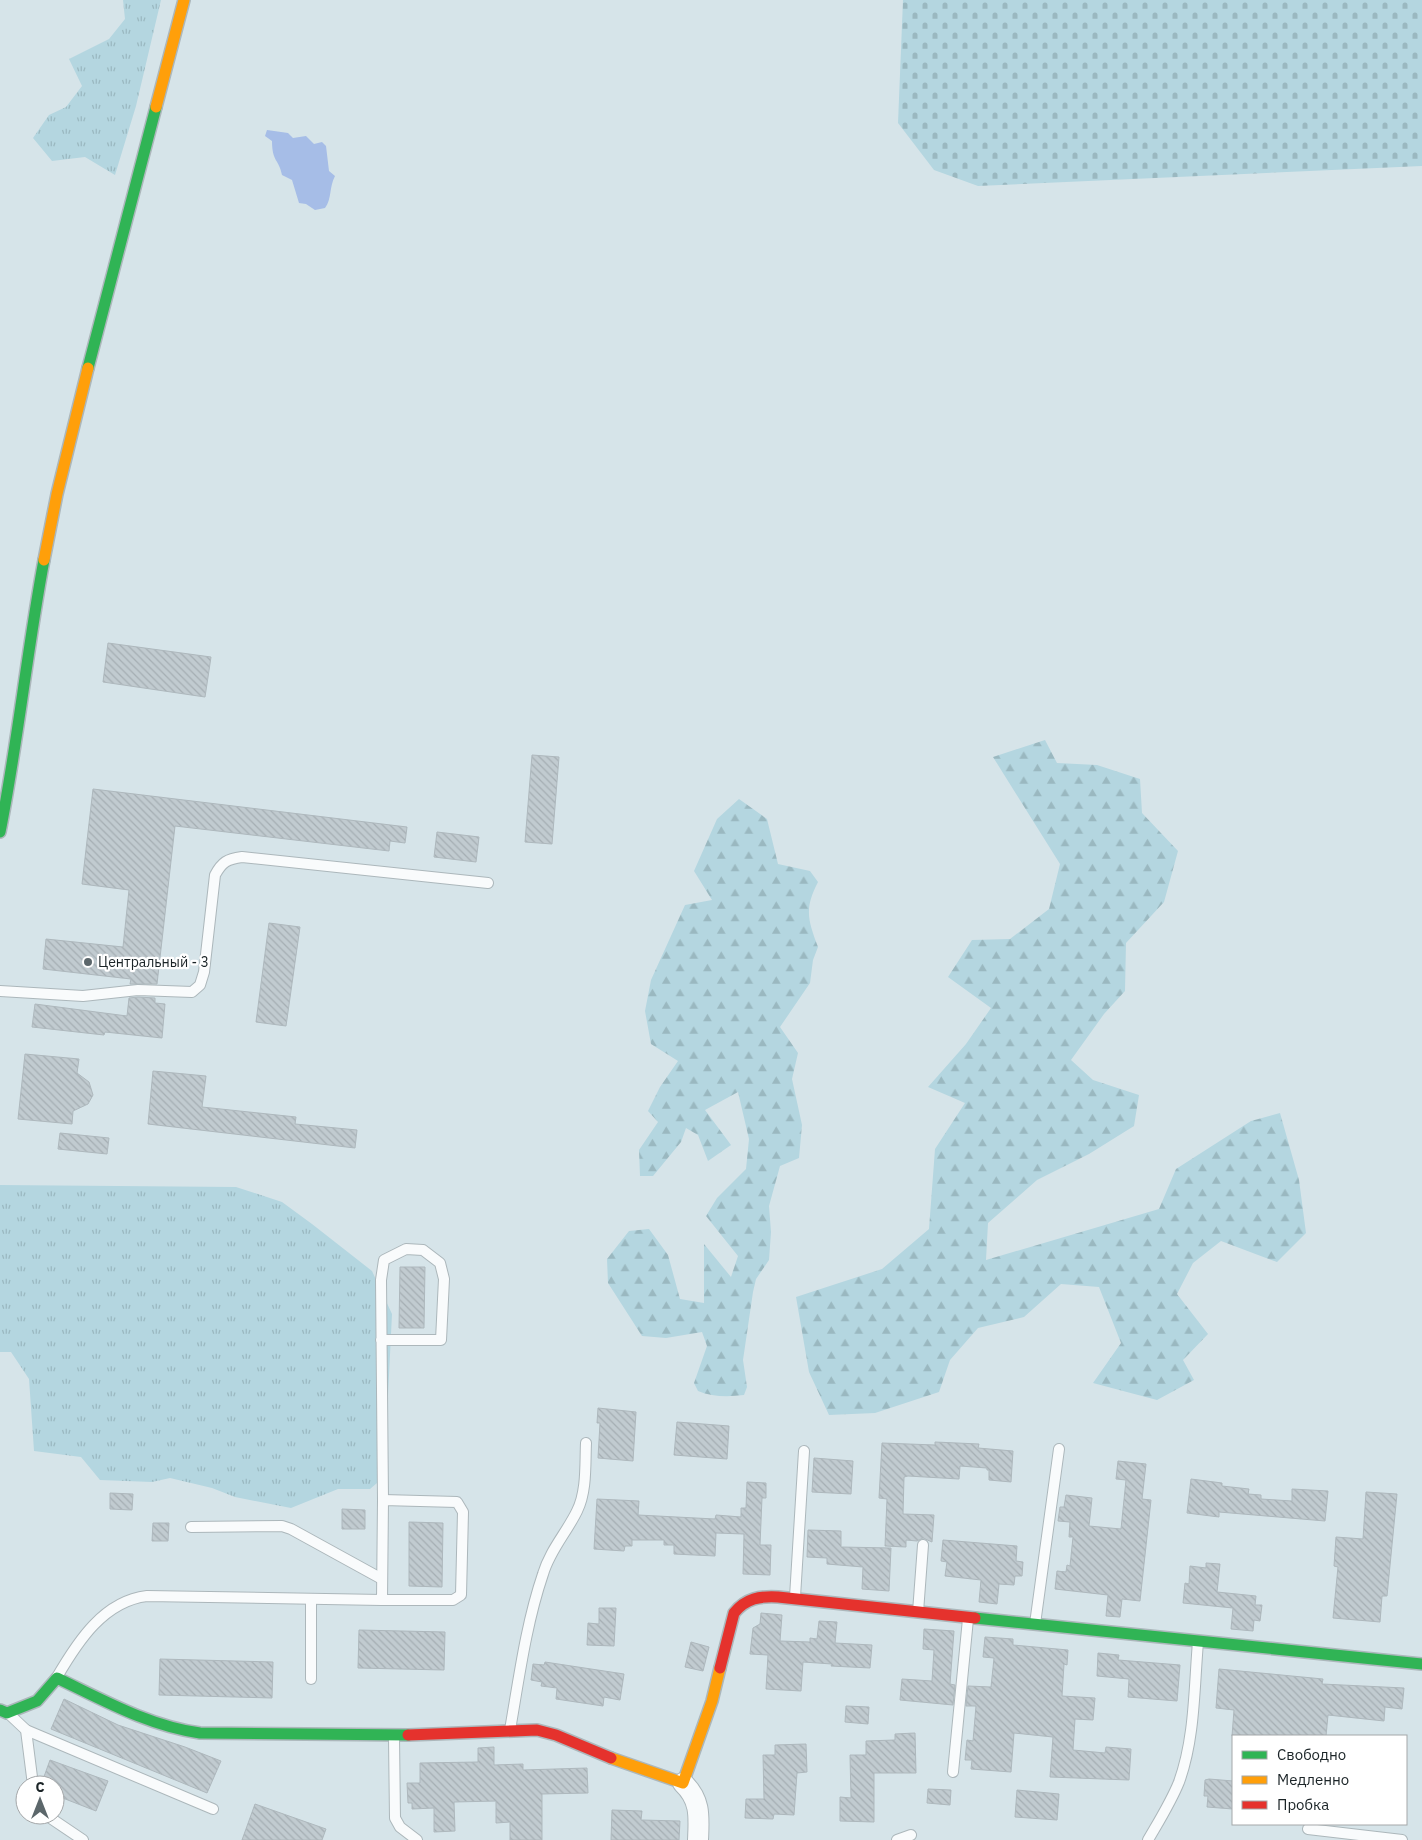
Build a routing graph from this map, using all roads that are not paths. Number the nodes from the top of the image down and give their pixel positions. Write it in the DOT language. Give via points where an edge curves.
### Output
graph roads {
  1 [pos="184,0"];
  2 [pos="0,832"];
  3 [pos="488,882"];
  4 [pos="0,991"];
  5 [pos="381,1340"];
  6 [pos="586,1443"];
  7 [pos="1059,1449"];
  8 [pos="804,1450"];
  9 [pos="383,1500"];
  10 [pos="191,1527"];
  11 [pos="924,1545"];
  12 [pos="382,1580"];
  13 [pos="311,1599"];
  14 [pos="795,1599"];
  15 [pos="382,1600"];
  16 [pos="918,1613"];
  17 [pos="969,1618"];
  18 [pos="1035,1624"];
  19 [pos="1198,1641"];
  20 [pos="1422,1664"];
  21 [pos="57,1678"];
  22 [pos="311,1679"];
  23 [pos="4,1711"];
  24 [pos="26,1730"];
  25 [pos="510,1730"];
  26 [pos="394,1736"];
  27 [pos="953,1772"];
  28 [pos="32,1775"];
  29 [pos="683,1783"];
  30 [pos="213,1809"];
  31 [pos="61,1825"];
  32 [pos="1308,1829"];
  33 [pos="910,1836"];
  34 [pos="1372,1838"];
  35 [pos="83,1840"];
  36 [pos="417,1840"];
  37 [pos="698,1840"];
  38 [pos="897,1840"];
  39 [pos="1148,1840"];
  40 [pos="1402,1840"];
  1 -- 2 [label="street" via="57,494 35,609"];
  3 -- 4 [label="lane" via="242,857 229,859 221,864 215,875 204,972 200,984 192,992 138,990 83,996"];
  5 -- 5 [label="lane" via="384,1260 406,1249 423,1250 440,1263 444,1279 441,1340"];
  5 -- 9 [label="lane"];
  6 -- 25 [label="lane" via="582,1498 552,1551 542,1576 522,1656"];
  7 -- 18 [label="lane"];
  8 -- 14 [label="lane"];
  9 -- 12 [label="lane"];
  9 -- 15 [label="lane" via="451,1501 462,1506 463,1590 461,1596 453,1600"];
  10 -- 12 [label="lane" via="282,1526"];
  11 -- 16 [label="lane"];
  12 -- 15 [label="lane"];
  13 -- 15 [label="lane"];
  13 -- 21 [label="lane" via="132,1598 101,1618 73,1650"];
  13 -- 22 [label="lane"];
  14 -- 16 [label="street"];
  14 -- 29 [label="street" via="749,1598 734,1613 712,1701"];
  16 -- 17 [label="street"];
  17 -- 18 [label="street"];
  17 -- 27 [label="lane"];
  18 -- 19 [label="street"];
  19 -- 20 [label="street"];
  19 -- 39 [label="lane" via="1183,1767 1172,1798"];
  21 -- 23 [label="street" via="37,1701"];
  21 -- 26 [label="street" via="123,1710 179,1730 226,1735"];
  23 -- 24 [label="lane"];
  24 -- 28 [label="lane"];
  24 -- 30 [label="lane"];
  25 -- 26 [label="street"];
  25 -- 29 [label="street" via="537,1730 556,1735 634,1768"];
  26 -- 36 [label="lane" via="395,1818 400,1827"];
  29 -- 37 [label="street" via="698,1802"];
  31 -- 35 [label="lane"];
  32 -- 34 [label="lane"];
  33 -- 38 [label="lane"];
  34 -- 40 [label="lane"];
}
